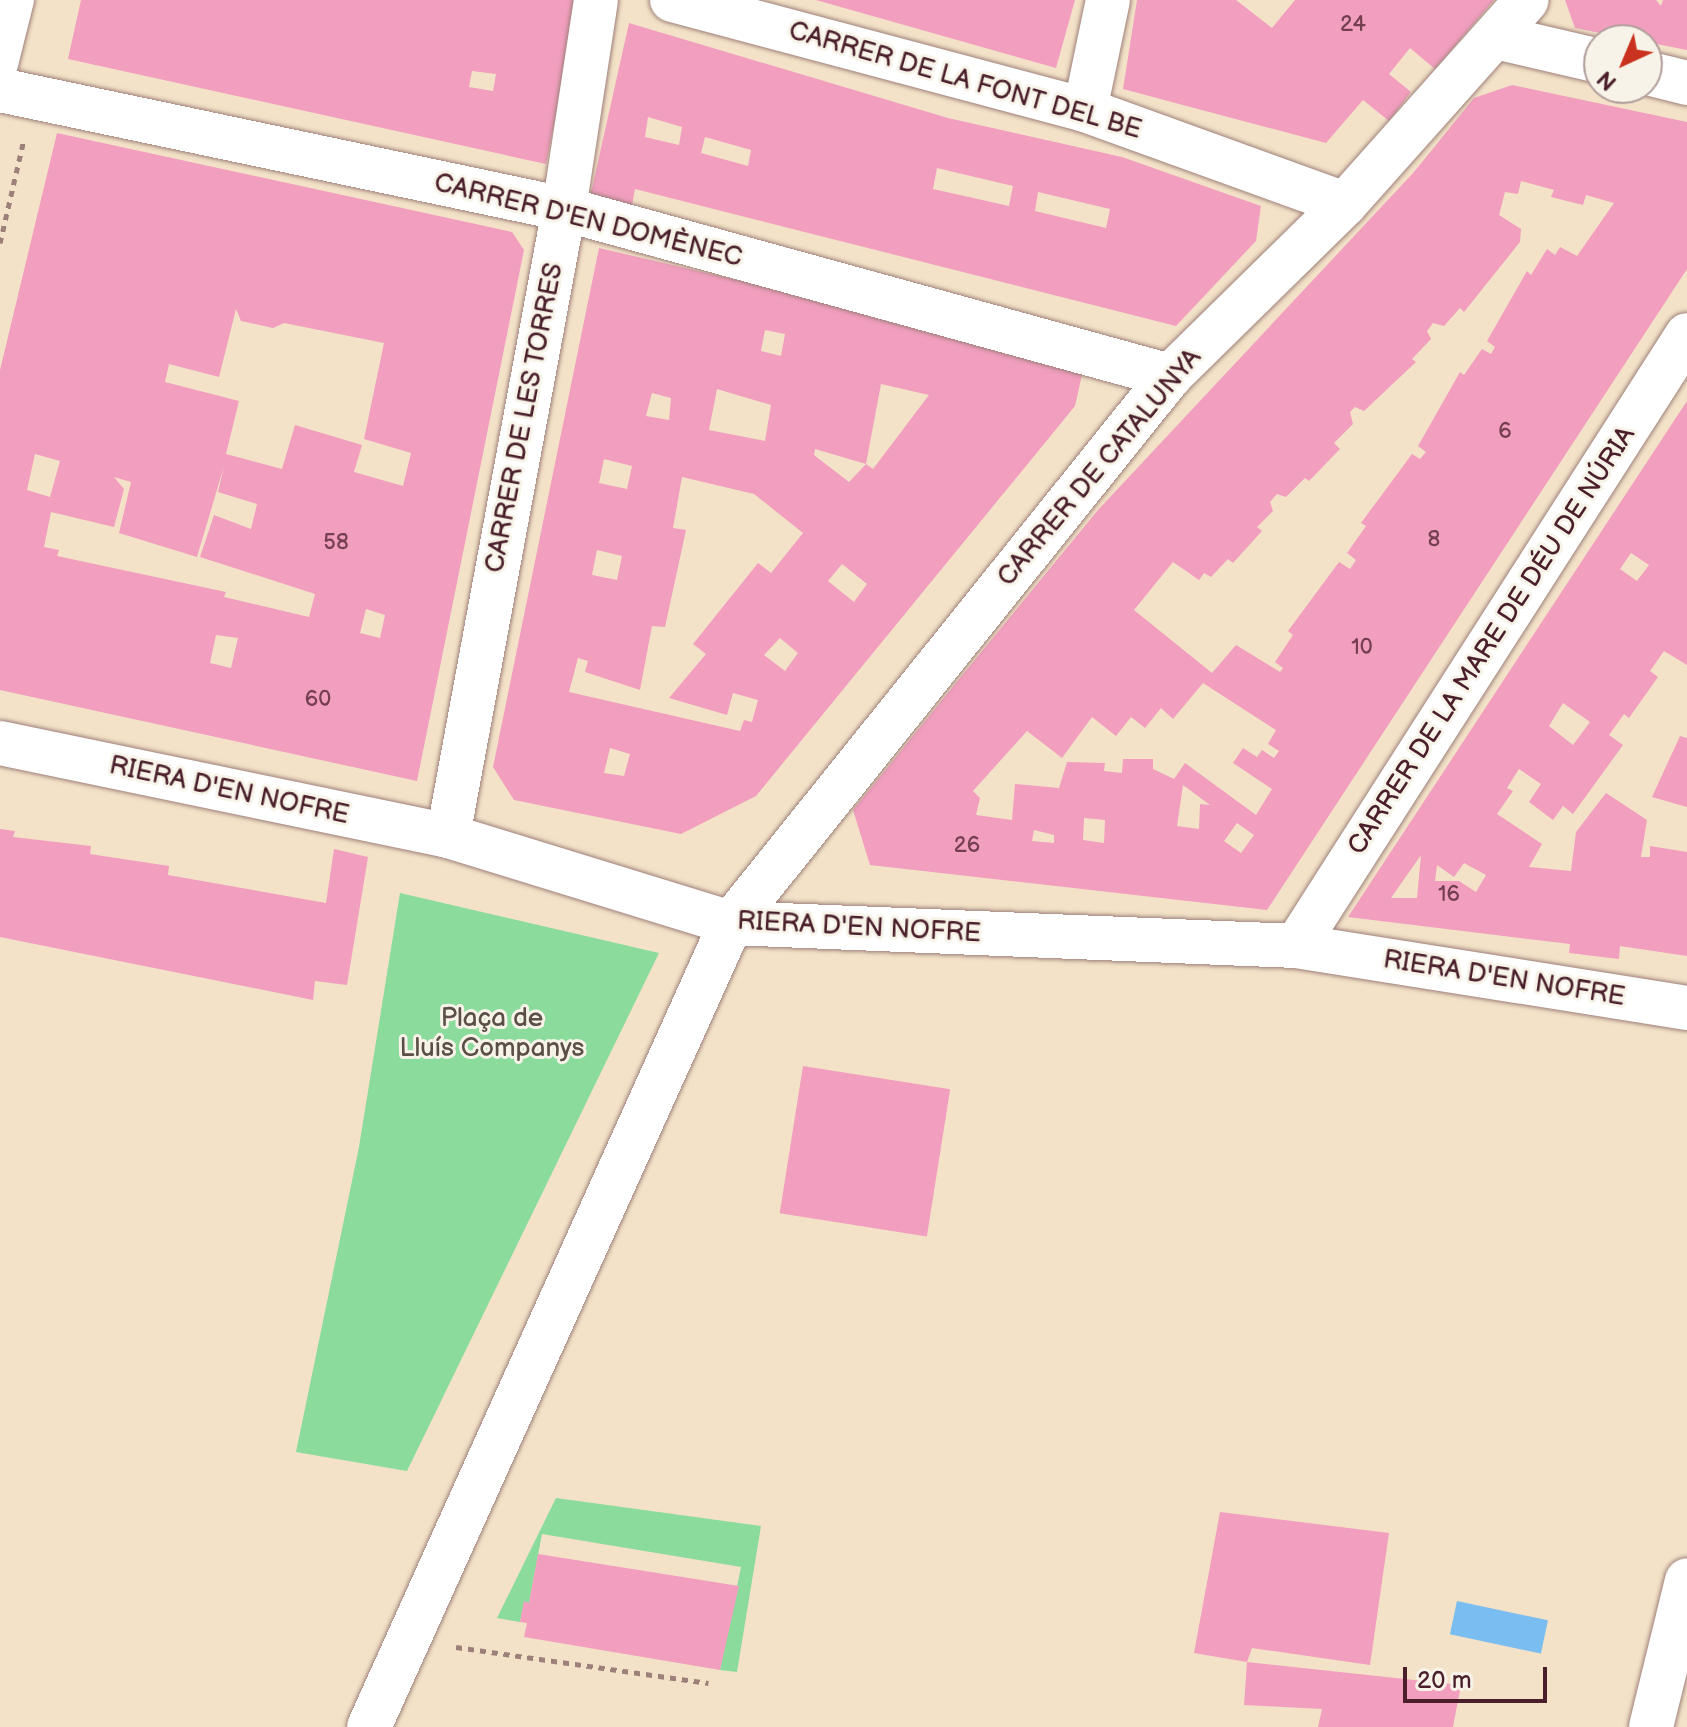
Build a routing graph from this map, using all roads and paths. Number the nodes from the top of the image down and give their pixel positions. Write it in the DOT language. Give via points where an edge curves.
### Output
graph roads {
  1 [pos="16,0"];
  2 [pos="596,0"];
  3 [pos="672,0"];
  4 [pos="1108,0"];
  5 [pos="1527,0"];
  6 [pos="1496,37"];
  7 [pos="1583,57"];
  8 [pos="0,64"];
  9 [pos="1663,77"];
  10 [pos="1687,83"];
  11 [pos="0,90"];
  12 [pos="1085,110"];
  13 [pos="26,131"];
  14 [pos="1345,204"];
  15 [pos="564,209"];
  16 [pos="0,243"];
  17 [pos="1687,335"];
  18 [pos="1170,376"];
  19 [pos="0,743"];
  20 [pos="448,836"];
  21 [pos="731,923"];
  22 [pos="1296,946"];
  23 [pos="1687,1008"];
  24 [pos="1687,1580"];
  25 [pos="407,1641"];
  26 [pos="708,1683"];
  27 [pos="369,1727"];
  28 [pos="1651,1727"];
  1 -- 8 [label="street"];
  2 -- 15 [label="street, CARRER DE LES TORRES"];
  3 -- 12 [label="street, CARRER DE LA FONT DEL BE"];
  4 -- 12 [label="street"];
  5 -- 6 [label="street, CARRER DE CATALUNYA"];
  6 -- 7 [label="street"];
  6 -- 14 [label="street, CARRER DE CATALUNYA"];
  9 -- 10 [label="street"];
  11 -- 15 [label="street, CARRER D'EN DOMÈNEC"];
  12 -- 14 [label="street, CARRER DE LA FONT DEL BE"];
  13 -- 16 [label="path"];
  14 -- 18 [label="street, CARRER DE CATALUNYA"];
  15 -- 18 [label="street, CARRER D'EN DOMÈNEC"];
  15 -- 20 [label="street, CARRER DE LES TORRES"];
  17 -- 22 [label="street, CARRER DE LA MARE DE DÉU DE NÚRIA"];
  18 -- 21 [label="street, CARRER DE CATALUNYA"];
  19 -- 20 [label="street, RIERA D'EN NOFRE"];
  20 -- 21 [label="street, RIERA D'EN NOFRE"];
  21 -- 22 [label="street, RIERA D'EN NOFRE"];
  21 -- 25 [label="street"];
  22 -- 23 [label="street, RIERA D'EN NOFRE"];
  24 -- 28 [label="street"];
  25 -- 26 [label="path"];
  25 -- 27 [label="street"];
}
